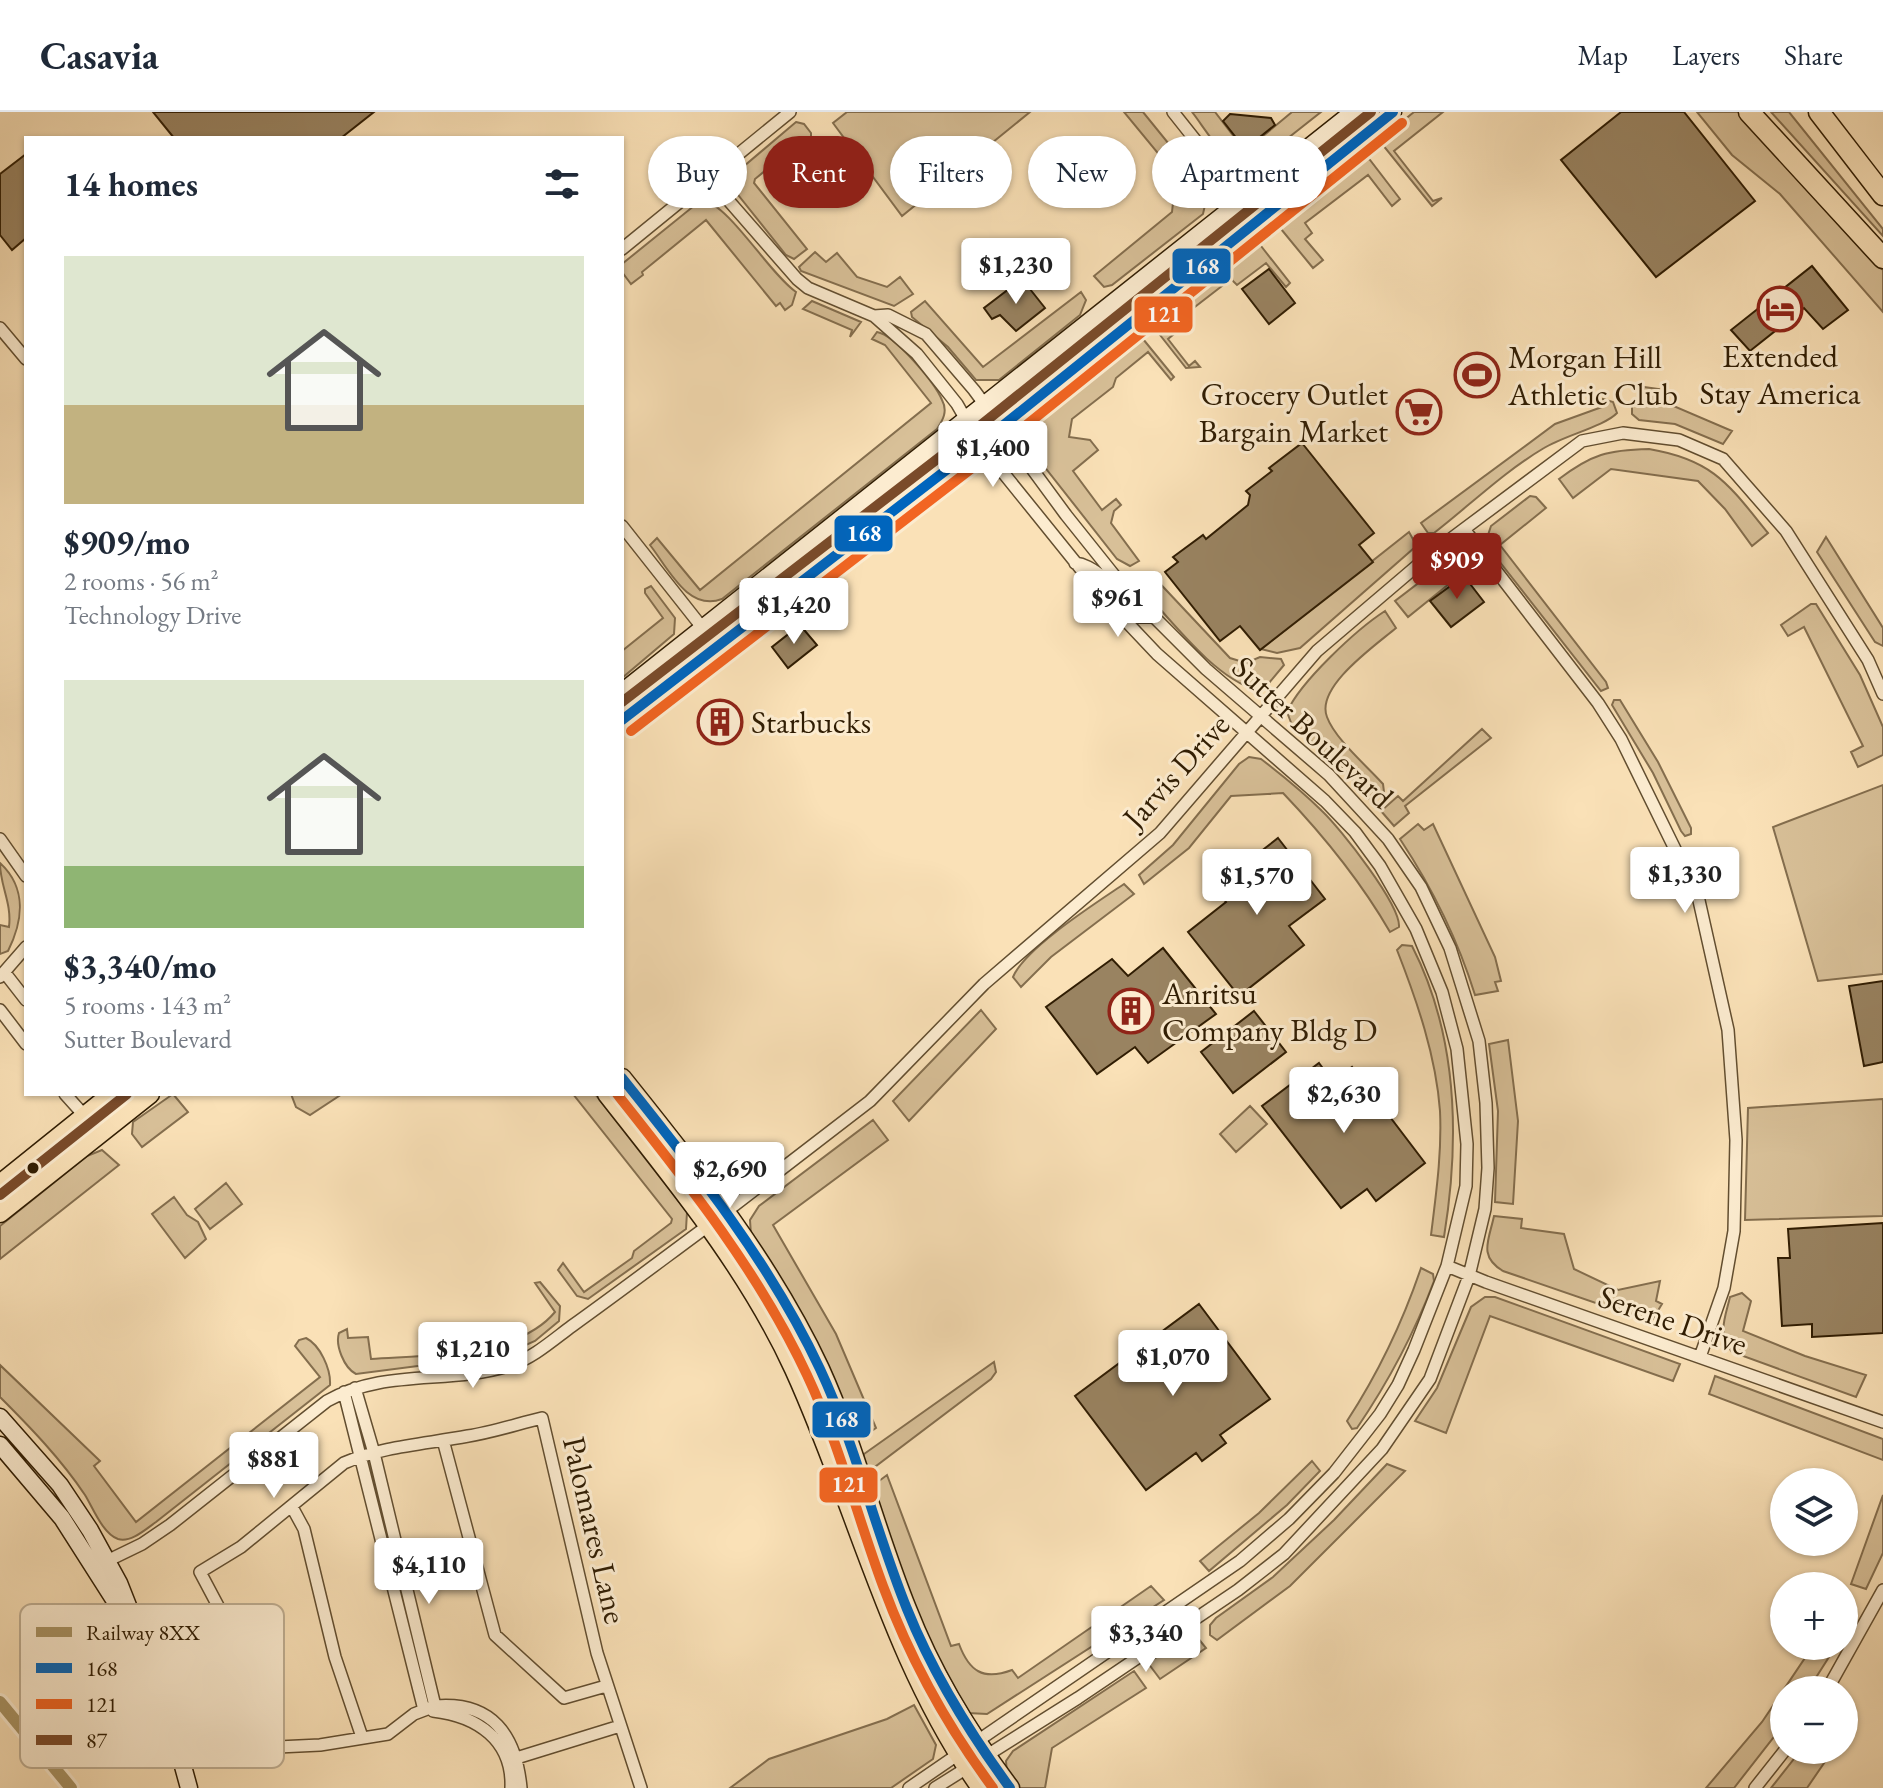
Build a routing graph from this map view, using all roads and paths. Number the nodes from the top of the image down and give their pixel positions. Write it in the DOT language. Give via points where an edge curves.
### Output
graph roads {
  1 [pos="790,112"];
  2 [pos="1173,112"];
  3 [pos="1353,112"];
  4 [pos="1393,112"];
  5 [pos="1749,112"];
  6 [pos="1819,112"];
  7 [pos="1192,136"];
  8 [pos="1322,136"];
  9 [pos="747,146"];
  10 [pos="1883,195"];
  11 [pos="671,208"];
  12 [pos="735,208"];
  13 [pos="1230,208"];
  14 [pos="1250,208"];
  15 [pos="1258,219"];
  16 [pos="624,247"];
  17 [pos="1883,258"];
  18 [pos="874,316"];
  19 [pos="0,328"];
  20 [pos="24,357"];
  21 [pos="985,404"];
  22 [pos="965,420"];
  23 [pos="1001,427"];
  24 [pos="980,444"];
  25 [pos="624,528"];
  26 [pos="1464,529"];
  27 [pos="1075,563"];
  28 [pos="1122,585"];
  29 [pos="1105,599"];
  30 [pos="1152,617"];
  31 [pos="704,628"];
  32 [pos="716,645"];
  33 [pos="624,690"];
  34 [pos="1883,694"];
  35 [pos="1260,716"];
  36 [pos="624,718"];
  37 [pos="1245,733"];
  38 [pos="0,839"];
  39 [pos="24,873"];
  40 [pos="24,949"];
  41 [pos="2,975"];
  42 [pos="24,998"];
  43 [pos="0,1010"];
  44 [pos="24,1041"];
  45 [pos="624,1081"];
  46 [pos="67,1096"];
  47 [pos="105,1096"];
  48 [pos="147,1096"];
  49 [pos="609,1096"];
  50 [pos="83,1117"];
  51 [pos="108,1127"];
  52 [pos="0,1184"];
  53 [pos="695,1207"];
  54 [pos="727,1211"];
  55 [pos="0,1213"];
  56 [pos="709,1225"];
  57 [pos="743,1238"];
  58 [pos="1447,1266"];
  59 [pos="1469,1276"];
  60 [pos="1700,1357"];
  61 [pos="349,1390"];
  62 [pos="0,1417"];
  63 [pos="1883,1422"];
  64 [pos="443,1440"];
  65 [pos="0,1445"];
  66 [pos="368,1454"];
  67 [pos="292,1507"];
  68 [pos="107,1561"];
  69 [pos="1883,1590"];
  70 [pos="115,1604"];
  71 [pos="128,1604"];
  72 [pos="217,1604"];
  73 [pos="1835,1676"];
  74 [pos="606,1686"];
  75 [pos="430,1708"];
  76 [pos="620,1726"];
  77 [pos="362,1737"];
  78 [pos="976,1739"];
  79 [pos="284,1747"];
  80 [pos="958,1752"];
  81 [pos="987,1756"];
  82 [pos="513,1759"];
  83 [pos="1774,1764"];
  84 [pos="184,1768"];
  85 [pos="969,1769"];
  86 [pos="189,1788"];
  87 [pos="511,1788"];
  88 [pos="521,1788"];
  89 [pos="641,1788"];
  90 [pos="909,1788"];
  91 [pos="935,1788"];
  92 [pos="981,1788"];
  93 [pos="1010,1788"];
  94 [pos="1755,1788"];
  1 -- 9 [label="street"];
  2 -- 7 [label="street"];
  3 -- 8 [label="main road"];
  4 -- 15 [label="main road"];
  5 -- 17 [label="highway"];
  6 -- 10 [label="highway"];
  11 -- 16 [label="street"];
  12 -- 18 [label="street, Sutter Boulevard" via="808,288"];
  13 -- 21 [label="main road"];
  14 -- 15 [label="street"];
  15 -- 23 [label="main road"];
  18 -- 21 [label="street, Sutter Boulevard" via="888,315 926,334"];
  18 -- 22 [label="street, Sutter Boulevard" via="917,354"];
  19 -- 20 [label="street"];
  21 -- 22 [label="main road"];
  21 -- 23 [label="street, Sutter Boulevard"];
  22 -- 24 [label="street, Sutter Boulevard"];
  22 -- 31 [label="main road"];
  23 -- 24 [label="main road"];
  23 -- 28 [label="street, Sutter Boulevard"];
  24 -- 27 [label="street, Sutter Boulevard"];
  24 -- 32 [label="main road"];
  25 -- 31 [label="street"];
  26 -- 34 [label="street, Jarvis Drive" via="1582,441 1623,433 1679,440 1723,459 1786,531 1868,660"];
  26 -- 35 [label="street, Jarvis Drive" via="1317,651"];
  26 -- 60 [label="street" via="1614,727 1698,896 1728,1030 1736,1140 1734,1231 1724,1288"];
  27 -- 28 [label="street"];
  27 -- 29 [label="street, Sutter Boulevard"];
  28 -- 30 [label="street, Sutter Boulevard"];
  29 -- 30 [label="street" via="1118,596 1140,617"];
  29 -- 37 [label="street, Sutter Boulevard"];
  30 -- 35 [label="street, Sutter Boulevard"];
  31 -- 32 [label="street"];
  31 -- 33 [label="main road"];
  32 -- 36 [label="main road"];
  35 -- 37 [label="street, Jarvis Drive"];
  35 -- 59 [label="street, Sutter Boulevard" via="1380,828 1421,887 1450,948 1479,1041 1486,1103 1485,1209"];
  37 -- 54 [label="street, Jarvis Drive" via="1160,833 984,984 870,1101"];
  37 -- 58 [label="street, Sutter Boulevard" via="1355,832 1416,929 1442,992 1457,1049 1467,1144 1466,1186"];
  38 -- 39 [label="street"];
  40 -- 41 [label="street"];
  41 -- 42 [label="street"];
  43 -- 44 [label="street"];
  45 -- 54 [label="main road"];
  46 -- 50 [label="street"];
  47 -- 50 [label="main road"];
  47 -- 51 [label="street"];
  48 -- 51 [label="main road"];
  49 -- 53 [label="main road"];
  50 -- 51 [label="street"];
  50 -- 52 [label="main road"];
  51 -- 55 [label="main road"];
  53 -- 54 [label="street"];
  53 -- 56 [label="main road"];
  54 -- 57 [label="main road"];
  56 -- 57 [label="street" via="721,1225"];
  56 -- 61 [label="street" via="515,1364 367,1383"];
  56 -- 80 [label="main road" via="763,1308 792,1366 885,1608 923,1693"];
  57 -- 78 [label="main road" via="820,1369 907,1611"];
  58 -- 59 [label="street, Serene Drive"];
  58 -- 78 [label="street, Sutter Boulevard" via="1398,1385 1353,1452 1289,1519 1206,1586"];
  59 -- 60 [label="street, Serene Drive"];
  59 -- 81 [label="street, Sutter Boulevard" via="1416,1402 1382,1449 1284,1554 1194,1622"];
  60 -- 63 [label="street, Serene Drive"];
  61 -- 66 [label="street"];
  61 -- 68 [label="street" via="327,1401 157,1534"];
  62 -- 68 [label="main road" via="60,1485"];
  64 -- 66 [label="street, Palomares Lane"];
  64 -- 74 [label="street" via="495,1635 564,1698"];
  64 -- 74 [label="street, Palomares Lane" via="542,1418"];
  65 -- 70 [label="main road" via="62,1518"];
  66 -- 67 [label="street" via="344,1463"];
  66 -- 75 [label="street"];
  67 -- 72 [label="street" via="200,1572"];
  67 -- 77 [label="street" via="304,1529 335,1657"];
  68 -- 71 [label="main road"];
  69 -- 73 [label="street"];
  74 -- 76 [label="street, Palomares Lane"];
  75 -- 77 [label="street" via="388,1734"];
  75 -- 82 [label="street" via="473,1722"];
  76 -- 82 [label="street"];
  76 -- 89 [label="street, Palomares Lane"];
  77 -- 79 [label="street"];
  78 -- 80 [label="street, Sutter Boulevard"];
  78 -- 81 [label="main road"];
  80 -- 85 [label="main road"];
  80 -- 90 [label="street, Sutter Boulevard"];
  81 -- 85 [label="street, Sutter Boulevard"];
  81 -- 93 [label="main road"];
  82 -- 87 [label="street"];
  82 -- 88 [label="street"];
  83 -- 94 [label="street"];
  84 -- 86 [label="main road"];
  85 -- 91 [label="street, Sutter Boulevard"];
  85 -- 92 [label="main road"];
}
